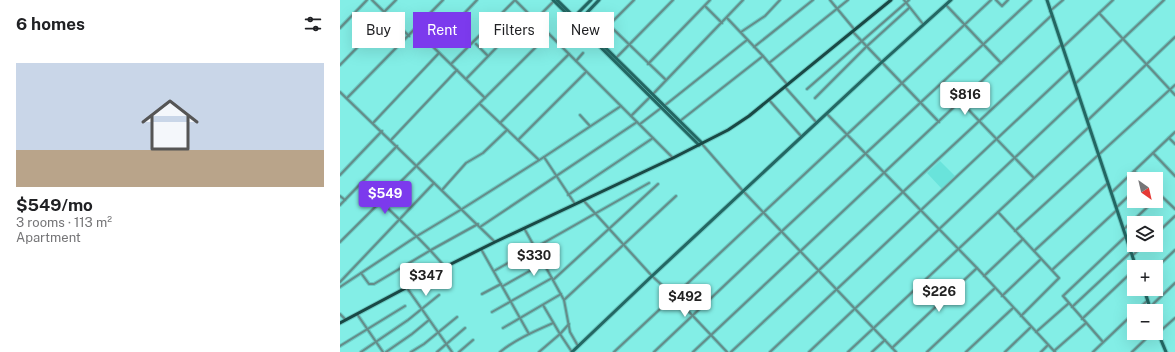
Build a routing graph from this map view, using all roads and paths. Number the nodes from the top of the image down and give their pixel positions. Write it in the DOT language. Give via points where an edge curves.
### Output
graph roads {
  1 [pos="367,0"];
  2 [pos="372,0"];
  3 [pos="396,0"];
  4 [pos="443,0"];
  5 [pos="477,0"];
  6 [pos="515,0"];
  7 [pos="555,0"];
  8 [pos="591,0"];
  9 [pos="599,0"];
  10 [pos="634,0"];
  11 [pos="673,0"];
  12 [pos="743,0"];
  13 [pos="780,0"];
  14 [pos="813,0"];
  15 [pos="830,0"];
  16 [pos="848,0"];
  17 [pos="891,0"];
  18 [pos="908,0"];
  19 [pos="951,0"];
  20 [pos="991,0"];
  21 [pos="996,0"];
  22 [pos="1008,0"];
  23 [pos="1031,0"];
  24 [pos="1047,0"];
  25 [pos="1063,0"];
  26 [pos="1113,0"];
  27 [pos="1164,0"];
  28 [pos="709,1"];
  29 [pos="905,1"];
  30 [pos="946,5"];
  31 [pos="704,6"];
  32 [pos="909,8"];
  33 [pos="837,9"];
  34 [pos="384,12"];
  35 [pos="431,12"];
  36 [pos="466,12"];
  37 [pos="527,12"];
  38 [pos="543,12"];
  39 [pos="567,12"];
  40 [pos="579,12"];
  41 [pos="587,12"];
  42 [pos="1051,13"];
  43 [pos="1099,13"];
  44 [pos="727,18"];
  45 [pos="614,20"];
  46 [pos="722,23"];
  47 [pos="923,24"];
  48 [pos="965,25"];
  49 [pos="340,28"];
  50 [pos="614,30"];
  51 [pos="853,30"];
  52 [pos="413,31"];
  53 [pos="405,33"];
  54 [pos="741,33"];
  55 [pos="549,34"];
  56 [pos="408,36"];
  57 [pos="1175,37"];
  58 [pos="1123,39"];
  59 [pos="748,40"];
  60 [pos="862,42"];
  61 [pos="476,44"];
  62 [pos="983,44"];
  63 [pos="1062,45"];
  64 [pos="629,46"];
  65 [pos="754,47"];
  66 [pos="866,47"];
  67 [pos="357,48"];
  68 [pos="435,48"];
  69 [pos="496,48"];
  70 [pos="535,48"];
  71 [pos="602,48"];
  72 [pos="606,48"];
  73 [pos="439,53"];
  74 [pos="584,53"];
  75 [pos="569,54"];
  76 [pos="488,56"];
  77 [pos="762,56"];
  78 [pos="616,58"];
  79 [pos="576,61"];
  80 [pos="882,62"];
  81 [pos="769,63"];
  82 [pos="1001,63"];
  83 [pos="451,64"];
  84 [pos="648,64"];
  85 [pos="1146,64"];
  86 [pos="340,65"];
  87 [pos="457,70"];
  88 [pos="1070,70"];
  89 [pos="587,72"];
  90 [pos="466,79"];
  91 [pos="666,80"];
  92 [pos="902,83"];
  93 [pos="786,85"];
  94 [pos="1075,85"];
  95 [pos="1175,85"];
  96 [pos="807,89"];
  97 [pos="1170,90"];
  98 [pos="340,92"];
  99 [pos="653,94"];
  100 [pos="1175,95"];
  101 [pos="650,97"];
  102 [pos="347,98"];
  103 [pos="485,98"];
  104 [pos="815,98"];
  105 [pos="1078,98"];
  106 [pos="768,100"];
  107 [pos="920,102"];
  108 [pos="961,102"];
  109 [pos="480,104"];
  110 [pos="621,106"];
  111 [pos="663,107"];
  112 [pos="827,114"];
  113 [pos="580,115"];
  114 [pos="631,116"];
  115 [pos="680,121"];
  116 [pos="979,121"];
  117 [pos="1087,121"];
  118 [pos="637,122"];
  119 [pos="939,122"];
  120 [pos="374,123"];
  121 [pos="500,123"];
  122 [pos="817,123"];
  123 [pos="640,125"];
  124 [pos="590,126"];
  125 [pos="1088,127"];
  126 [pos="507,130"];
  127 [pos="382,132"];
  128 [pos="1175,132"];
  129 [pos="847,134"];
  130 [pos="802,137"];
  131 [pos="653,138"];
  132 [pos="1169,138"];
  133 [pos="996,139"];
  134 [pos="391,140"];
  135 [pos="518,140"];
  136 [pos="700,144"];
  137 [pos="1175,144"];
  138 [pos="397,146"];
  139 [pos="1153,153"];
  140 [pos="865,154"];
  141 [pos="1098,156"];
  142 [pos="544,157"];
  143 [pos="673,158"];
  144 [pos="1015,158"];
  145 [pos="539,160"];
  146 [pos="417,166"];
  147 [pos="1134,171"];
  148 [pos="884,173"];
  149 [pos="340,175"];
  150 [pos="556,176"];
  151 [pos="1175,176"];
  152 [pos="1034,178"];
  153 [pos="434,183"];
  154 [pos="649,183"];
  155 [pos="1108,183"];
  156 [pos="362,184"];
  157 [pos="658,184"];
  158 [pos="442,190"];
  159 [pos="743,191"];
  160 [pos="903,192"];
  161 [pos="1111,193"];
  162 [pos="568,195"];
  163 [pos="340,196"];
  164 [pos="676,196"];
  165 [pos="1127,198"];
  166 [pos="1163,198"];
  167 [pos="345,200"];
  168 [pos="583,200"];
  169 [pos="380,201"];
  170 [pos="575,204"];
  171 [pos="340,205"];
  172 [pos="1117,208"];
  173 [pos="1146,208"];
  174 [pos="1175,209"];
  175 [pos="462,210"];
  176 [pos="920,210"];
  177 [pos="998,212"];
  178 [pos="763,213"];
  179 [pos="595,214"];
  180 [pos="1175,216"];
  181 [pos="399,219"];
  182 [pos="478,224"];
  183 [pos="480,227"];
  184 [pos="1163,227"];
  185 [pos="524,228"];
  186 [pos="608,229"];
  187 [pos="940,230"];
  188 [pos="1123,230"];
  189 [pos="1015,231"];
  190 [pos="781,232"];
  191 [pos="417,236"];
  192 [pos="1125,237"];
  193 [pos="1023,239"];
  194 [pos="340,242"];
  195 [pos="496,242"];
  196 [pos="623,245"];
  197 [pos="535,247"];
  198 [pos="481,249"];
  199 [pos="431,250"];
  200 [pos="958,250"];
  201 [pos="1175,250"];
  202 [pos="1034,251"];
  203 [pos="800,252"];
  204 [pos="1134,252"];
  205 [pos="1131,254"];
  206 [pos="558,255"];
  207 [pos="1041,259"];
  208 [pos="1133,260"];
  209 [pos="1163,261"];
  210 [pos="544,263"];
  211 [pos="445,267"];
  212 [pos="977,268"];
  213 [pos="1052,270"];
  214 [pos="494,271"];
  215 [pos="819,271"];
  216 [pos="361,273"];
  217 [pos="652,276"];
  218 [pos="984,276"];
  219 [pos="1127,277"];
  220 [pos="553,279"];
  221 [pos="340,282"];
  222 [pos="1175,284"];
  223 [pos="502,285"];
  224 [pos="340,287"];
  225 [pos="407,288"];
  226 [pos="995,288"];
  227 [pos="836,290"];
  228 [pos="482,294"];
  229 [pos="561,294"];
  230 [pos="439,295"];
  231 [pos="674,296"];
  232 [pos="1002,296"];
  233 [pos="1147,296"];
  234 [pos="564,300"];
  235 [pos="1148,300"];
  236 [pos="511,301"];
  237 [pos="1069,303"];
  238 [pos="1144,304"];
  239 [pos="1149,304"];
  240 [pos="1155,304"];
  241 [pos="543,305"];
  242 [pos="405,306"];
  243 [pos="1072,307"];
  244 [pos="1013,308"];
  245 [pos="422,309"];
  246 [pos="855,309"];
  247 [pos="492,312"];
  248 [pos="340,314"];
  249 [pos="357,314"];
  250 [pos="693,316"];
  251 [pos="1021,316"];
  252 [pos="457,317"];
  253 [pos="520,317"];
  254 [pos="1175,318"];
  255 [pos="1082,319"];
  256 [pos="346,320"];
  257 [pos="429,320"];
  258 [pos="1127,320"];
  259 [pos="340,323"];
  260 [pos="553,323"];
  261 [pos="1086,323"];
  262 [pos="569,324"];
  263 [pos="1031,327"];
  264 [pos="465,328"];
  265 [pos="502,328"];
  266 [pos="874,329"];
  267 [pos="1163,329"];
  268 [pos="367,330"];
  269 [pos="438,332"];
  270 [pos="1036,332"];
  271 [pos="529,334"];
  272 [pos="560,334"];
  273 [pos="711,335"];
  274 [pos="473,340"];
  275 [pos="885,340"];
  276 [pos="1145,340"];
  277 [pos="1161,340"];
  278 [pos="375,342"];
  279 [pos="1103,342"];
  280 [pos="446,344"];
  281 [pos="1048,345"];
  282 [pos="340,346"];
  283 [pos="578,346"];
  284 [pos="892,348"];
  285 [pos="361,352"];
  286 [pos="384,352"];
  287 [pos="411,352"];
  288 [pos="437,352"];
  289 [pos="452,352"];
  290 [pos="459,352"];
  291 [pos="500,352"];
  292 [pos="539,352"];
  293 [pos="572,352"];
  294 [pos="614,352"];
  295 [pos="654,352"];
  296 [pos="693,352"];
  297 [pos="727,352"];
  298 [pos="731,352"];
  299 [pos="770,352"];
  300 [pos="809,352"];
  301 [pos="848,352"];
  302 [pos="872,352"];
  303 [pos="896,352"];
  304 [pos="927,352"];
  305 [pos="966,352"];
  306 [pos="1005,352"];
  307 [pos="1041,352"];
  308 [pos="1054,352"];
  309 [pos="1093,352"];
  310 [pos="1132,352"];
  311 [pos="1166,352"];
  1 -- 49 [label="street"];
  2 -- 34 [label="street"];
  3 -- 34 [label="street"];
  4 -- 35 [label="street"];
  5 -- 36 [label="street"];
  6 -- 37 [label="street"];
  6 -- 83 [label="street"];
  7 -- 38 [label="street"];
  7 -- 39 [label="street"];
  8 -- 40 [label="street"];
  9 -- 41 [label="street"];
  10 -- 45 [label="street"];
  11 -- 64 [label="street"];
  12 -- 44 [label="street"];
  13 -- 54 [label="street" via="765,16"];
  14 -- 65 [label="street"];
  15 -- 33 [label="street"];
  16 -- 33 [label="street"];
  17 -- 51 [label="main road"];
  18 -- 29 [label="street"];
  19 -- 30 [label="street"];
  20 -- 48 [label="street"];
  21 -- 22 [label="street" via="1002,6"];
  23 -- 62 [label="street"];
  24 -- 42 [label="street"];
  25 -- 42 [label="street"];
  26 -- 43 [label="street"];
  27 -- 58 [label="street"];
  28 -- 31 [label="street"];
  29 -- 32 [label="street"];
  29 -- 60 [label="street"];
  30 -- 47 [label="street"];
  30 -- 48 [label="street"];
  31 -- 46 [label="street"];
  31 -- 84 [label="street"];
  32 -- 47 [label="street"];
  32 -- 66 [label="street"];
  33 -- 51 [label="street"];
  33 -- 81 [label="street"];
  42 -- 63 [label="street"];
  42 -- 82 [label="street"];
  43 -- 58 [label="street"];
  43 -- 63 [label="street"];
  44 -- 46 [label="street"];
  44 -- 54 [label="street"];
  46 -- 91 [label="street"];
  47 -- 80 [label="street"];
  48 -- 62 [label="street"];
  48 -- 92 [label="street"];
  50 -- 64 [label="street"];
  51 -- 60 [label="street"];
  51 -- 93 [label="main road"];
  52 -- 56 [label="street"];
  53 -- 56 [label="street"];
  54 -- 59 [label="street"];
  55 -- 75 [label="street"];
  56 -- 102 [label="street"];
  57 -- 85 [label="street"];
  58 -- 85 [label="street"];
  58 -- 94 [label="street"];
  59 -- 65 [label="street"];
  59 -- 111 [label="street"];
  60 -- 66 [label="street"];
  60 -- 96 [label="street"];
  61 -- 76 [label="street"];
  62 -- 82 [label="street"];
  62 -- 107 [label="street"];
  63 -- 88 [label="street"];
  63 -- 116 [label="street"];
  64 -- 78 [label="street"];
  64 -- 84 [label="street"];
  65 -- 77 [label="street"];
  66 -- 80 [label="street"];
  66 -- 104 [label="street"];
  67 -- 86 [label="street"];
  68 -- 73 [label="street"];
  69 -- 76 [label="street"];
  70 -- 103 [label="street"];
  71 -- 101 [label="street"];
  72 -- 78 [label="street"];
  73 -- 83 [label="street"];
  73 -- 120 [label="street"];
  74 -- 79 [label="street"];
  75 -- 79 [label="street"];
  75 -- 121 [label="street"];
  76 -- 90 [label="street"];
  77 -- 81 [label="street"];
  77 -- 115 [label="street"];
  78 -- 99 [label="street"];
  79 -- 89 [label="street"];
  80 -- 92 [label="street"];
  80 -- 112 [label="street"];
  81 -- 93 [label="street"];
  82 -- 108 [label="street"];
  83 -- 87 [label="street"];
  84 -- 91 [label="street"];
  85 -- 97 [label="street"];
  85 -- 117 [label="street"];
  87 -- 90 [label="street"];
  87 -- 134 [label="street"];
  88 -- 94 [label="street"];
  88 -- 133 [label="street"];
  89 -- 110 [label="street"];
  89 -- 135 [label="street"];
  90 -- 103 [label="street"];
  91 -- 99 [label="street"];
  92 -- 107 [label="street"];
  92 -- 129 [label="street"];
  93 -- 106 [label="main road"];
  93 -- 122 [label="street"];
  94 -- 105 [label="street"];
  95 -- 97 [label="street"];
  97 -- 100 [label="street"];
  97 -- 141 [label="street"];
  98 -- 102 [label="street"];
  99 -- 111 [label="street"];
  101 -- 111 [label="street"];
  101 -- 114 [label="street"];
  102 -- 120 [label="street"];
  103 -- 109 [label="street"];
  105 -- 117 [label="street"];
  105 -- 144 [label="street"];
  106 -- 130 [label="street"];
  106 -- 136 [label="main road" via="728,130"];
  107 -- 119 [label="street"];
  107 -- 140 [label="street"];
  108 -- 116 [label="street"];
  108 -- 119 [label="street"];
  109 -- 121 [label="street"];
  109 -- 146 [label="street"];
  110 -- 114 [label="street"];
  110 -- 124 [label="street"];
  111 -- 115 [label="street"];
  111 -- 123 [label="street"];
  111 -- 136 [label="street"];
  112 -- 122 [label="street"];
  112 -- 129 [label="street"];
  113 -- 124 [label="street"];
  114 -- 118 [label="street"];
  115 -- 136 [label="street"];
  116 -- 133 [label="street"];
  116 -- 160 [label="street"];
  117 -- 125 [label="street"];
  118 -- 123 [label="street"];
  118 -- 150 [label="street"];
  119 -- 148 [label="street"];
  120 -- 127 [label="street"];
  121 -- 126 [label="street"];
  122 -- 130 [label="street"];
  123 -- 131 [label="street"];
  124 -- 142 [label="street"];
  125 -- 141 [label="street"];
  125 -- 152 [label="street"];
  126 -- 135 [label="street"];
  126 -- 158 [label="street" via="483,153 466,163"];
  127 -- 134 [label="street"];
  127 -- 149 [label="street"];
  128 -- 132 [label="street"];
  129 -- 140 [label="street"];
  129 -- 178 [label="street"];
  130 -- 159 [label="street"];
  131 -- 143 [label="street"];
  131 -- 162 [label="street"];
  132 -- 137 [label="street"];
  132 -- 139 [label="street"];
  133 -- 144 [label="street"];
  133 -- 176 [label="street"];
  134 -- 138 [label="street"];
  135 -- 145 [label="street"];
  136 -- 143 [label="main road"];
  136 -- 159 [label="street"];
  138 -- 146 [label="street"];
  138 -- 156 [label="street"];
  139 -- 147 [label="street"];
  139 -- 151 [label="street"];
  140 -- 148 [label="street"];
  140 -- 190 [label="street"];
  141 -- 155 [label="street"];
  141 -- 189 [label="street"];
  142 -- 145 [label="street"];
  142 -- 150 [label="street"];
  143 -- 168 [label="main road"];
  144 -- 152 [label="street"];
  144 -- 187 [label="street"];
  145 -- 175 [label="street"];
  146 -- 153 [label="street"];
  146 -- 169 [label="street"];
  147 -- 161 [label="street"];
  148 -- 160 [label="street"];
  148 -- 203 [label="street"];
  150 -- 162 [label="street"];
  150 -- 183 [label="street"];
  152 -- 177 [label="street"];
  153 -- 158 [label="street"];
  153 -- 181 [label="street"];
  154 -- 179 [label="street"];
  155 -- 161 [label="street"];
  155 -- 202 [label="street"];
  156 -- 167 [label="street"];
  156 -- 169 [label="street"];
  157 -- 186 [label="street"];
  158 -- 175 [label="street"];
  159 -- 178 [label="street"];
  159 -- 217 [label="street"];
  160 -- 176 [label="street"];
  160 -- 215 [label="street"];
  161 -- 172 [label="street"];
  162 -- 170 [label="street"];
  163 -- 167 [label="street"];
  164 -- 196 [label="street"];
  165 -- 172 [label="street"];
  166 -- 174 [label="street"];
  167 -- 171 [label="street"];
  168 -- 170 [label="main road"];
  168 -- 179 [label="street"];
  169 -- 181 [label="street"];
  169 -- 194 [label="street"];
  170 -- 185 [label="main road"];
  172 -- 188 [label="street"];
  172 -- 213 [label="street"];
  173 -- 188 [label="street"];
  175 -- 182 [label="street"];
  175 -- 191 [label="street"];
  176 -- 187 [label="street"];
  176 -- 227 [label="street"];
  177 -- 189 [label="street"];
  177 -- 200 [label="street"];
  178 -- 190 [label="street"];
  178 -- 231 [label="street"];
  179 -- 186 [label="street"];
  179 -- 197 [label="street"];
  180 -- 184 [label="street"];
  181 -- 191 [label="street"];
  181 -- 221 [label="street"];
  182 -- 183 [label="street"];
  182 -- 199 [label="street"];
  183 -- 195 [label="street"];
  185 -- 195 [label="main road"];
  185 -- 197 [label="street"];
  186 -- 196 [label="street"];
  186 -- 220 [label="street"];
  187 -- 200 [label="street"];
  187 -- 246 [label="street"];
  188 -- 192 [label="street"];
  189 -- 193 [label="street"];
  190 -- 203 [label="street"];
  190 -- 250 [label="street"];
  191 -- 199 [label="street"];
  191 -- 216 [label="street"];
  192 -- 205 [label="street"];
  192 -- 237 [label="street" via="1063,296"];
  193 -- 202 [label="street"];
  193 -- 218 [label="street"];
  195 -- 198 [label="main road"];
  196 -- 217 [label="street"];
  196 -- 234 [label="street"];
  197 -- 210 [label="street"];
  197 -- 214 [label="street"];
  198 -- 211 [label="main road"];
  198 -- 214 [label="street"];
  199 -- 211 [label="street"];
  199 -- 216 [label="street" via="374,284 369,284"];
  200 -- 212 [label="street"];
  200 -- 266 [label="street"];
  201 -- 209 [label="street"];
  202 -- 207 [label="street"];
  203 -- 215 [label="street"];
  203 -- 273 [label="street"];
  204 -- 205 [label="street"];
  205 -- 208 [label="street"];
  205 -- 243 [label="street"];
  206 -- 210 [label="street"];
  207 -- 213 [label="street"];
  207 -- 232 [label="street"];
  210 -- 220 [label="street"];
  210 -- 223 [label="street"];
  211 -- 225 [label="main road"];
  212 -- 218 [label="street"];
  212 -- 284 [label="street"];
  213 -- 251 [label="street" via="1059,278"];
  214 -- 223 [label="street"];
  215 -- 227 [label="street"];
  215 -- 298 [label="street"];
  216 -- 224 [label="street"];
  217 -- 231 [label="street"];
  217 -- 283 [label="street"];
  218 -- 226 [label="street"];
  219 -- 255 [label="street"];
  220 -- 229 [label="street"];
  220 -- 236 [label="street"];
  222 -- 240 [label="street"];
  223 -- 228 [label="street"];
  223 -- 236 [label="street"];
  225 -- 245 [label="street"];
  225 -- 249 [label="main road"];
  226 -- 232 [label="street"];
  226 -- 304 [label="street"];
  227 -- 246 [label="street"];
  227 -- 299 [label="street"];
  229 -- 234 [label="street"];
  229 -- 241 [label="street"];
  230 -- 245 [label="street"];
  231 -- 250 [label="street"];
  231 -- 294 [label="street"];
  232 -- 244 [label="street"];
  233 -- 235 [label="street"];
  234 -- 262 [label="street"];
  235 -- 238 [label="street"];
  235 -- 239 [label="street"];
  236 -- 247 [label="street"];
  236 -- 253 [label="street"];
  237 -- 243 [label="street"];
  237 -- 270 [label="street"];
  241 -- 253 [label="street"];
  241 -- 260 [label="street"];
  242 -- 268 [label="street"];
  243 -- 255 [label="street"];
  244 -- 251 [label="street"];
  244 -- 305 [label="street"];
  245 -- 257 [label="street"];
  245 -- 278 [label="street"];
  246 -- 266 [label="street"];
  246 -- 300 [label="street"];
  248 -- 256 [label="street"];
  249 -- 256 [label="main road"];
  249 -- 268 [label="street"];
  250 -- 273 [label="street"];
  250 -- 295 [label="street"];
  251 -- 263 [label="street"];
  252 -- 269 [label="street"];
  253 -- 265 [label="street"];
  253 -- 271 [label="street"];
  254 -- 267 [label="street"];
  255 -- 261 [label="street"];
  256 -- 259 [label="main road"];
  257 -- 269 [label="street"];
  257 -- 286 [label="street"];
  258 -- 279 [label="street"];
  260 -- 271 [label="street"];
  260 -- 272 [label="street"];
  261 -- 279 [label="street"];
  261 -- 308 [label="street"];
  262 -- 272 [label="street"];
  262 -- 283 [label="street" via="570,332"];
  263 -- 270 [label="street"];
  263 -- 306 [label="street"];
  264 -- 280 [label="street"];
  266 -- 275 [label="street"];
  266 -- 301 [label="street"];
  268 -- 278 [label="street"];
  268 -- 282 [label="street"];
  269 -- 280 [label="street"];
  269 -- 287 [label="street"];
  270 -- 281 [label="street"];
  271 -- 291 [label="street"];
  272 -- 292 [label="street"];
  272 -- 293 [label="street"];
  273 -- 296 [label="street"];
  273 -- 297 [label="street"];
  274 -- 290 [label="street"];
  275 -- 284 [label="street"];
  275 -- 302 [label="street"];
  276 -- 310 [label="street"];
  277 -- 311 [label="street"];
  278 -- 285 [label="street"];
  278 -- 286 [label="street"];
  279 -- 309 [label="street"];
  280 -- 288 [label="street"];
  280 -- 289 [label="street"];
  281 -- 307 [label="street"];
  281 -- 308 [label="street"];
  283 -- 293 [label="street"];
  284 -- 303 [label="street"];
}
